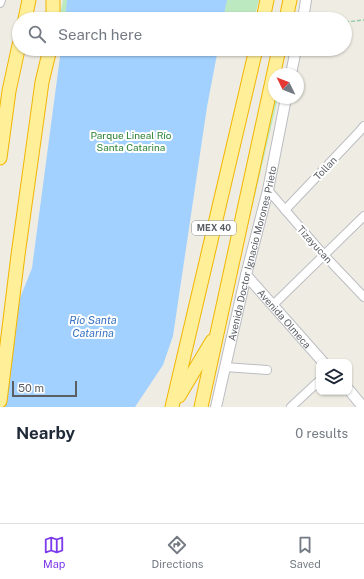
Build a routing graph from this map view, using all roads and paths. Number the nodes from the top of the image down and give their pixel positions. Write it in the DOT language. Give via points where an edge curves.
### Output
graph roads {
  1 [pos="1,0"];
  2 [pos="29,0"];
  3 [pos="267,0"];
  4 [pos="290,0"];
  5 [pos="306,0"];
  6 [pos="53,1"];
  7 [pos="0,3"];
  8 [pos="26,12"];
  9 [pos="53,12"];
  10 [pos="264,12"];
  11 [pos="287,12"];
  12 [pos="304,12"];
  13 [pos="364,20"];
  14 [pos="352,21"];
  15 [pos="17,56"];
  16 [pos="48,56"];
  17 [pos="254,56"];
  18 [pos="277,56"];
  19 [pos="295,56"];
  20 [pos="292,68"];
  21 [pos="285,104"];
  22 [pos="364,126"];
  23 [pos="0,158"];
  24 [pos="268,190"];
  25 [pos="285,210"];
  26 [pos="364,216"];
  27 [pos="324,255"];
  28 [pos="246,275"];
  29 [pos="364,297"];
  30 [pos="273,305"];
  31 [pos="218,331"];
  32 [pos="320,359"];
  33 [pos="225,367"];
  34 [pos="267,370"];
  35 [pos="316,384"];
  36 [pos="352,394"];
  37 [pos="0,401"];
  38 [pos="172,407"];
  39 [pos="201,407"];
  40 [pos="216,407"];
  41 [pos="291,407"];
  42 [pos="363,407"];
  1 -- 7 [label="street"];
  2 -- 8 [label="highway"];
  3 -- 10 [label="highway"];
  4 -- 11 [label="highway"];
  5 -- 12 [label="street"];
  6 -- 9 [label="highway"];
  13 -- 14 [label="path"];
  15 -- 23 [label="highway"];
  16 -- 37 [label="highway" via="42,82"];
  17 -- 38 [label="highway, MEX 40"];
  18 -- 31 [label="highway, Avenida Doctor Ignacio Morones Prieto / MEX 40"];
  19 -- 20 [label="street"];
  21 -- 24 [label="street, Avenida Doctor Ignacio Morones Prieto"];
  22 -- 25 [label="street, Tollan"];
  24 -- 25 [label="street, Tizayucan"];
  24 -- 28 [label="street, Avenida Doctor Ignacio Morones Prieto"];
  25 -- 27 [label="street, Tizayucan"];
  26 -- 27 [label="street"];
  27 -- 29 [label="street, Tizayucan"];
  27 -- 30 [label="street"];
  28 -- 30 [label="street, Avenida Olmeca"];
  28 -- 33 [label="street, Avenida Doctor Ignacio Morones Prieto"];
  30 -- 32 [label="street, Avenida Olmeca"];
  31 -- 38 [label="highway"];
  31 -- 39 [label="highway, Avenida Doctor Ignacio Morones Prieto / MEX 40"];
  33 -- 34 [label="street"];
  33 -- 40 [label="street, Avenida Doctor Ignacio Morones Prieto"];
  35 -- 41 [label="street"];
  36 -- 42 [label="street"];
}
